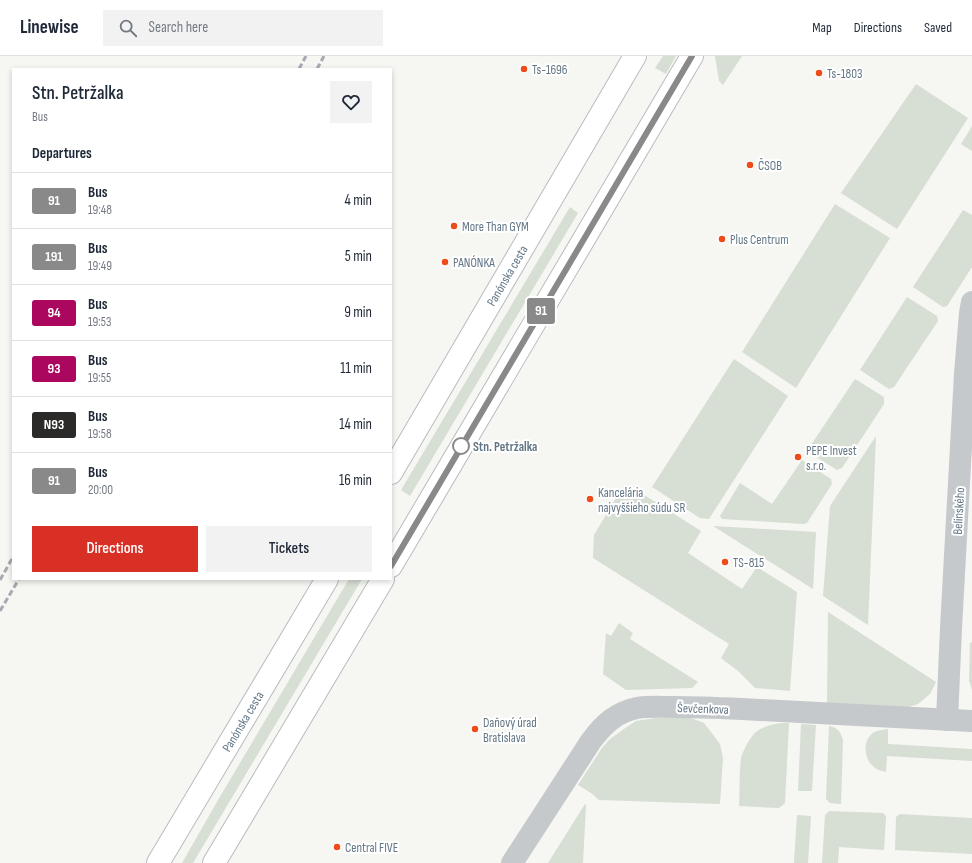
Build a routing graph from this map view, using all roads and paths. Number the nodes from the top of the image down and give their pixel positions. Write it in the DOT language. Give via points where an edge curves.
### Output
graph roads {
  1 [pos="635,56"];
  2 [pos="692,56"];
  3 [pos="972,302"];
  4 [pos="392,471"];
  5 [pos="392,564"];
  6 [pos="326,580"];
  7 [pos="382,580"];
  8 [pos="947,720"];
  9 [pos="972,721"];
  10 [pos="158,863"];
  11 [pos="214,863"];
  12 [pos="512,863"];
  1 -- 4 [label="main road, Panónska cesta"];
  2 -- 5 [label="main road"];
  3 -- 8 [label="street, Belinského" via="965,374"];
  6 -- 10 [label="main road, Panónska cesta"];
  7 -- 11 [label="main road"];
  8 -- 9 [label="street, Ševčenkova"];
  8 -- 12 [label="street, Ševčenkova" via="688,707 635,708 618,715 593,737"];
}
